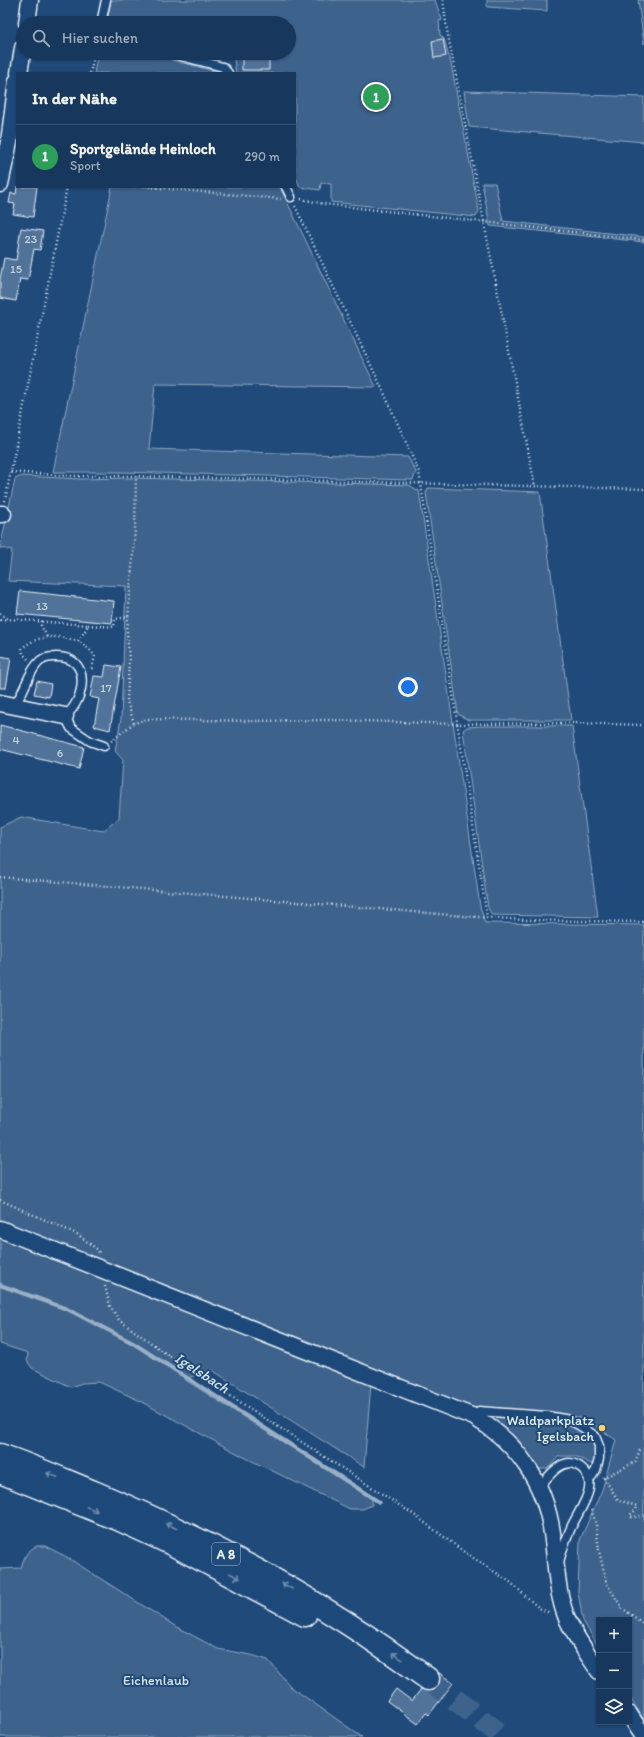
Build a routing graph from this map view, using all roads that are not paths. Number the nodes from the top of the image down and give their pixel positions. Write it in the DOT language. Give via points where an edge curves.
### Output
graph roads {
  1 [pos="30,0"];
  2 [pos="106,0"];
  3 [pos="29,16"];
  4 [pos="103,16"];
  5 [pos="21,60"];
  6 [pos="196,60"];
  7 [pos="18,72"];
  8 [pos="227,72"];
  9 [pos="11,89"];
  10 [pos="0,184"];
  11 [pos="286,188"];
  12 [pos="291,197"];
  13 [pos="7,704"];
  14 [pos="65,716"];
  15 [pos="104,746"];
  16 [pos="0,1229"];
  17 [pos="474,1417"];
  18 [pos="0,1455"];
  19 [pos="0,1472"];
  20 [pos="590,1480"];
  21 [pos="540,1486"];
  22 [pos="556,1568"];
  23 [pos="596,1666"];
  24 [pos="632,1719"];
  25 [pos="644,1737"];
  1 -- 3 [label="street"];
  2 -- 4 [label="lane"];
  5 -- 7 [label="street"];
  6 -- 8 [label="lane" via="223,67"];
  9 -- 10 [label="street" via="10,142"];
  11 -- 12 [label="lane"];
  13 -- 14 [label="street"];
  13 -- 14 [label="lane" via="23,692 30,673 41,660 59,656 69,658 75,662 82,677 77,704"];
  14 -- 15 [label="lane" via="71,728 90,741"];
  16 -- 17 [label="street"];
  17 -- 20 [label="lane" via="479,1411 570,1420 594,1436 599,1446 599,1459"];
  17 -- 21 [label="street" via="506,1440 525,1462"];
  19 -- 18 [label="highway, A 8, one-way" via="120,1520 220,1568 294,1608 377,1660 424,1685 337,1616 276,1580 179,1529"];
  20 -- 21 [label="lane" via="585,1470 576,1464 566,1464 558,1467"];
  20 -- 22 [label="lane" via="590,1490 585,1503 570,1529"];
  21 -- 22 [label="street" via="548,1508"];
  22 -- 23 [label="street" via="566,1616"];
  24 -- 25 [label="street"];
}
